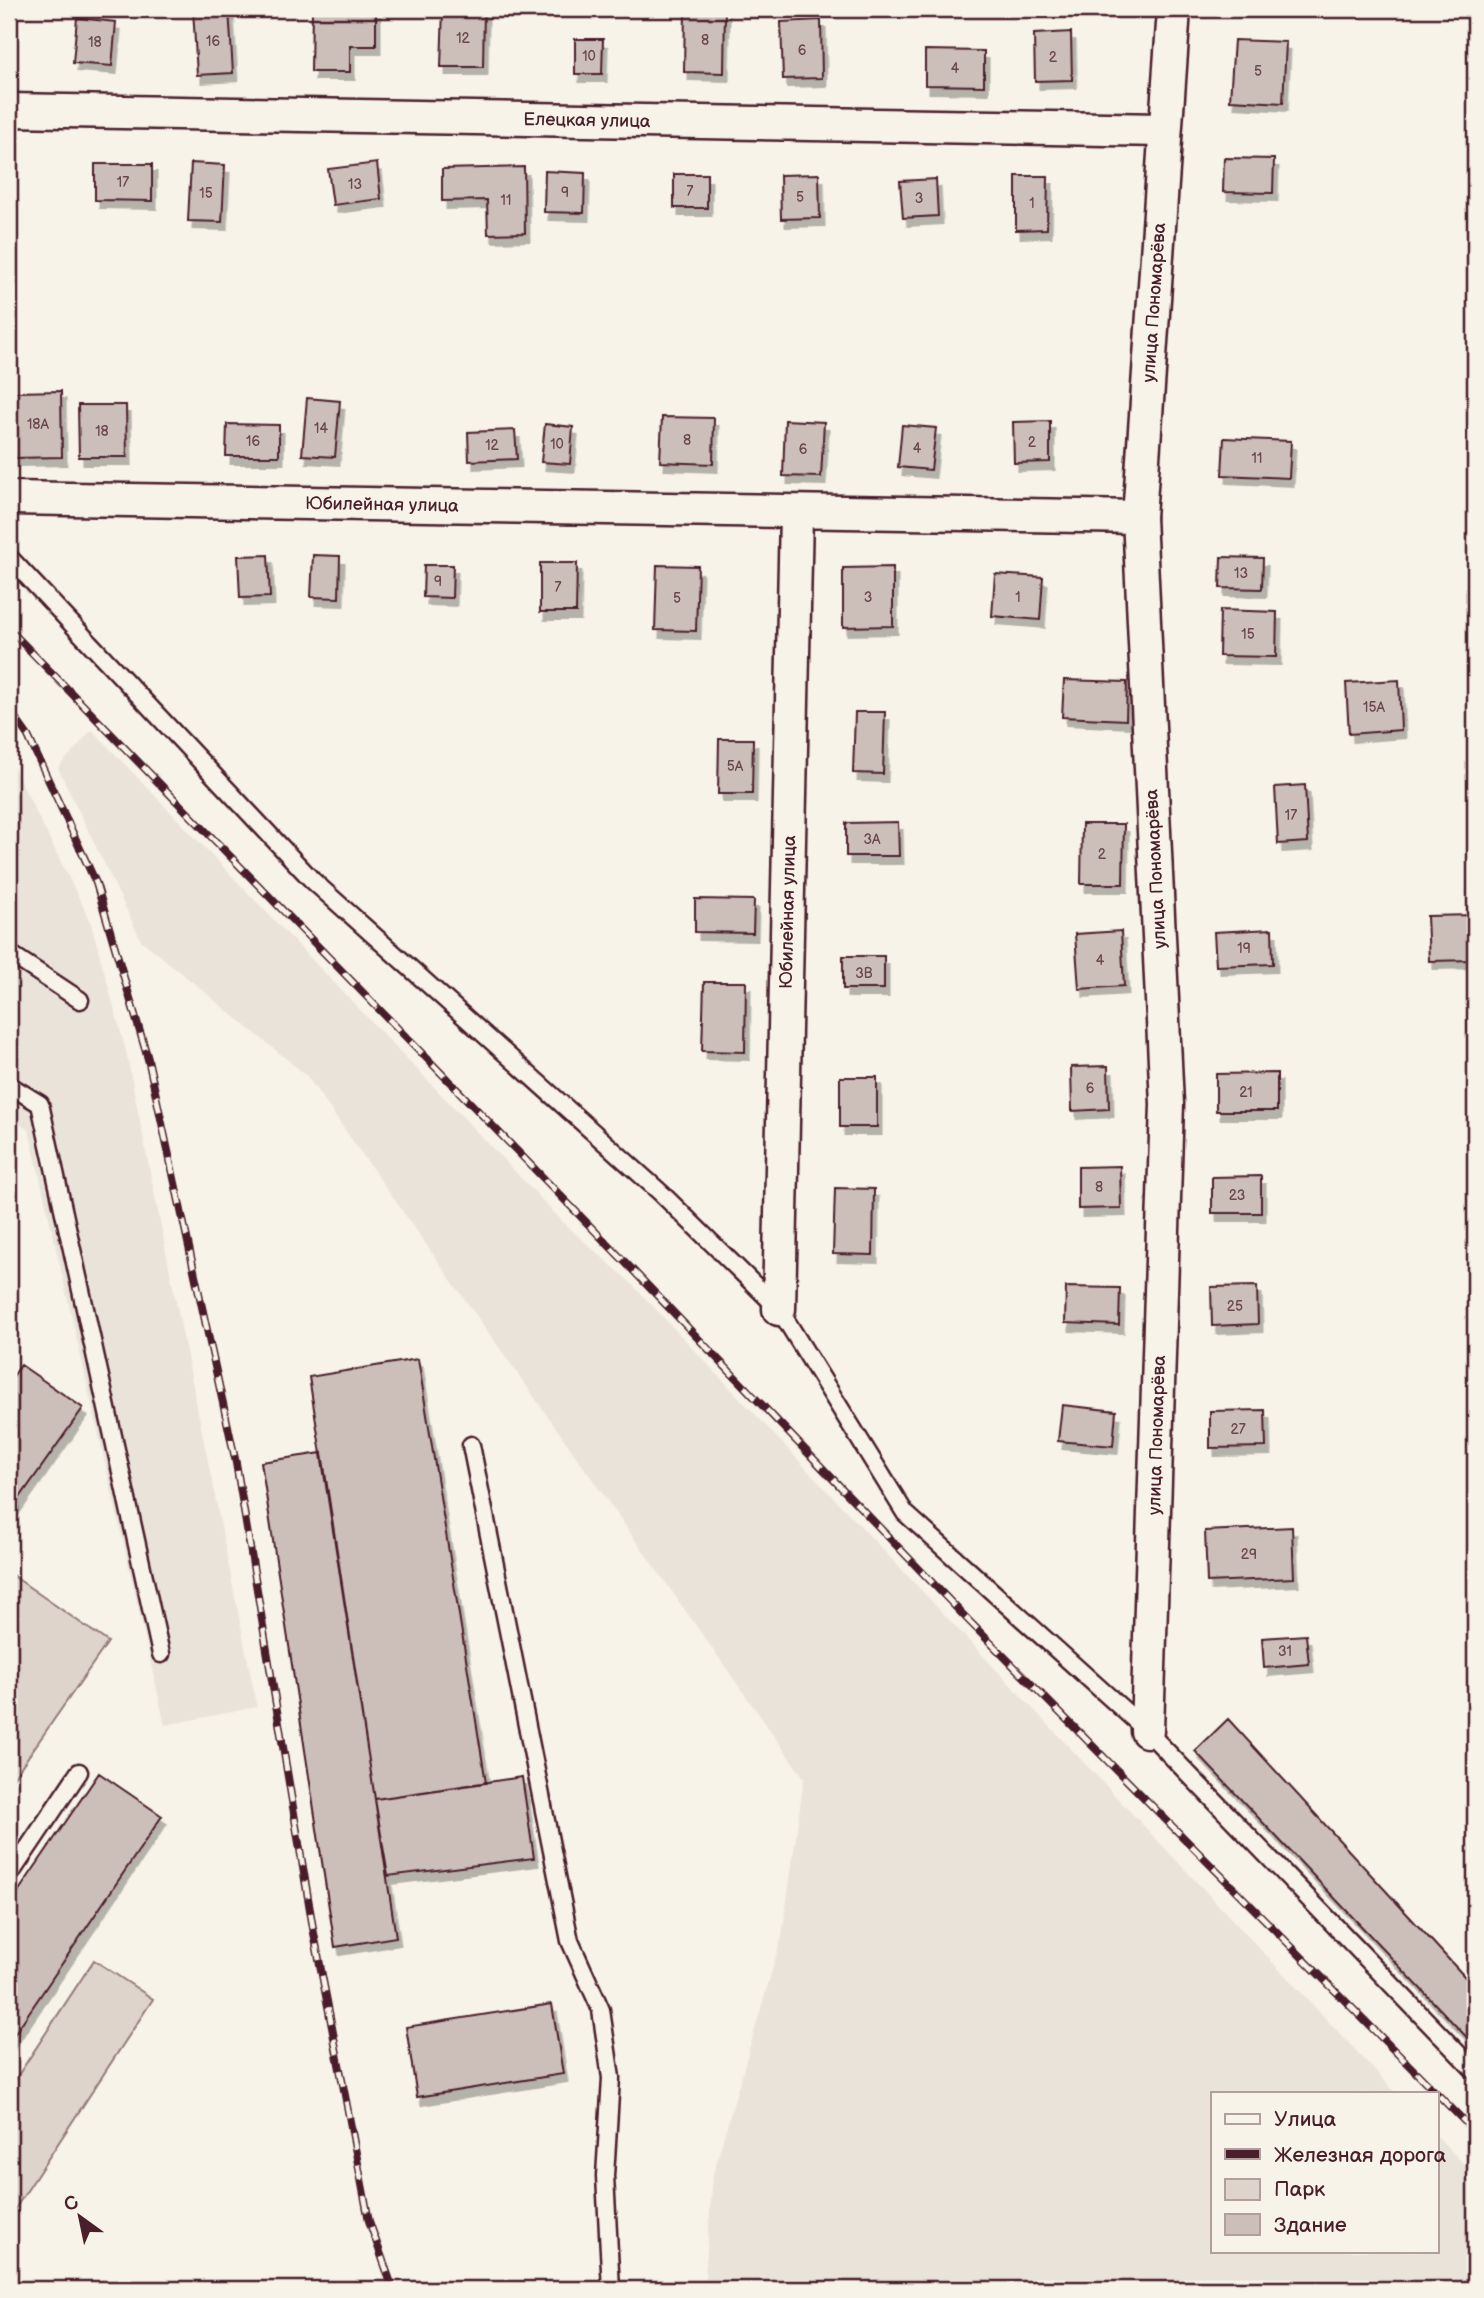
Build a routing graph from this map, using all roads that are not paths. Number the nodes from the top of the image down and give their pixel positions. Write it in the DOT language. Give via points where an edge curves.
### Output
graph roads {
  1 [pos="1174,9"];
  2 [pos="9,110"];
  3 [pos="1163,130"];
  4 [pos="9,498"];
  5 [pos="796,513"];
  6 [pos="1139,517"];
  7 [pos="9,557"];
  8 [pos="9,953"];
  9 [pos="80,1000"];
  10 [pos="9,1085"];
  11 [pos="779,1309"];
  12 [pos="471,1445"];
  13 [pos="161,1654"];
  14 [pos="1147,1731"];
  15 [pos="79,1772"];
  16 [pos="9,1876"];
  17 [pos="1475,2071"];
  18 [pos="611,2289"];
  1 -- 3 [label="street, улица Пономарёва"];
  2 -- 3 [label="street, Елецкая улица"];
  3 -- 6 [label="street, улица Пономарёва"];
  4 -- 5 [label="street, Юбилейная улица"];
  5 -- 6 [label="street, Юбилейная улица"];
  5 -- 11 [label="street, Юбилейная улица"];
  6 -- 14 [label="street, улица Пономарёва" via="1167,1104"];
  7 -- 11 [label="lane" via="312,880 661,1194"];
  8 -- 9 [label="lane"];
  10 -- 13 [label="lane" via="40,1104"];
  11 -- 14 [label="lane" via="905,1513"];
  12 -- 18 [label="lane" via="570,1941 601,2010 611,2078 605,2176"];
  14 -- 17 [label="lane"];
  15 -- 16 [label="lane"];
}
